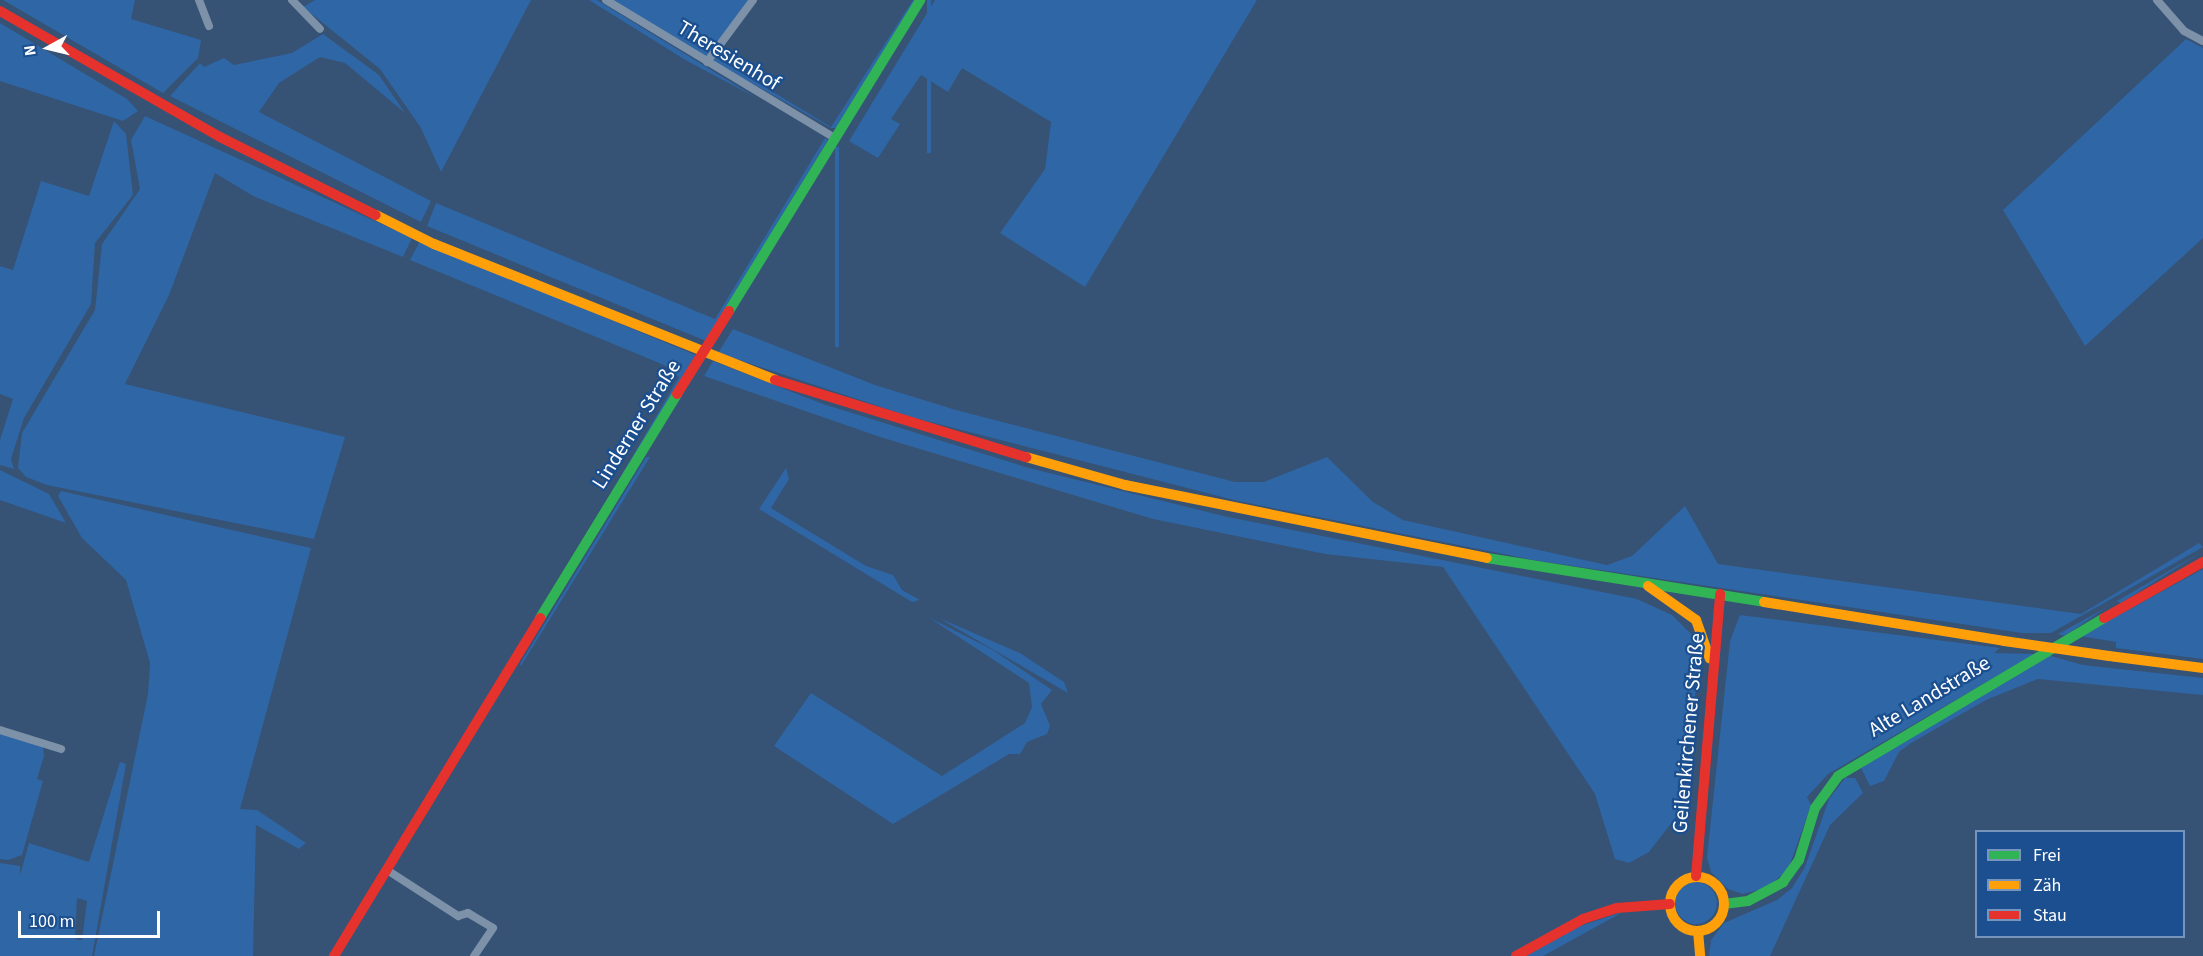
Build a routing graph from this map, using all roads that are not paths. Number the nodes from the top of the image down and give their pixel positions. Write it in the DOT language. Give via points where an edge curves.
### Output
graph roads {
  1 [pos="200,0"];
  2 [pos="292,0"];
  3 [pos="606,0"];
  4 [pos="753,0"];
  5 [pos="920,0"];
  6 [pos="2157,0"];
  7 [pos="0,11"];
  8 [pos="209,26"];
  9 [pos="320,29"];
  10 [pos="2203,41"];
  11 [pos="707,62"];
  12 [pos="835,138"];
  13 [pos="2203,562"];
  14 [pos="1639,582"];
  15 [pos="1720,594"];
  16 [pos="1713,668"];
  17 [pos="2203,668"];
  18 [pos="0,730"];
  19 [pos="61,749"];
  20 [pos="387,870"];
  21 [pos="1696,876"];
  22 [pos="1670,903"];
  23 [pos="1724,904"];
  24 [pos="1698,931"];
  25 [pos="334,956"];
  26 [pos="474,956"];
  27 [pos="1516,956"];
  28 [pos="1700,956"];
  1 -- 8 [label="street"];
  2 -- 9 [label="street"];
  3 -- 11 [label="street, Theresienhof"];
  4 -- 11 [label="street"];
  5 -- 12 [label="main road, Linderner Straße"];
  6 -- 10 [label="street" via="2184,31"];
  7 -- 14 [label="main road" via="134,90 434,244 776,381 932,431 1236,511 1482,559"];
  11 -- 12 [label="street, Theresienhof"];
  12 -- 20 [label="main road, Linderner Straße, bridge"];
  13 -- 23 [label="main road, Alte Landstraße" via="2021,663 1838,776 1815,808 1799,860 1783,882 1748,901"];
  14 -- 15 [label="main road"];
  14 -- 16 [label="main road" via="1682,605 1696,620"];
  15 -- 16 [label="main road, Geilenkirchener Straße"];
  15 -- 17 [label="main road, bridge" via="2004,641"];
  16 -- 21 [label="main road, Geilenkirchener Straße"];
  18 -- 19 [label="street"];
  20 -- 25 [label="main road, Linderner Straße"];
  20 -- 26 [label="street" via="458,916 468,913 493,928"];
  21 -- 22 [label="main road" via="1680,882"];
  21 -- 23 [label="main road" via="1717,885"];
  22 -- 24 [label="main road" via="1679,925"];
  22 -- 27 [label="main road" via="1617,908 1583,919"];
  23 -- 24 [label="main road" via="1718,921"];
  24 -- 28 [label="main road"];
}
